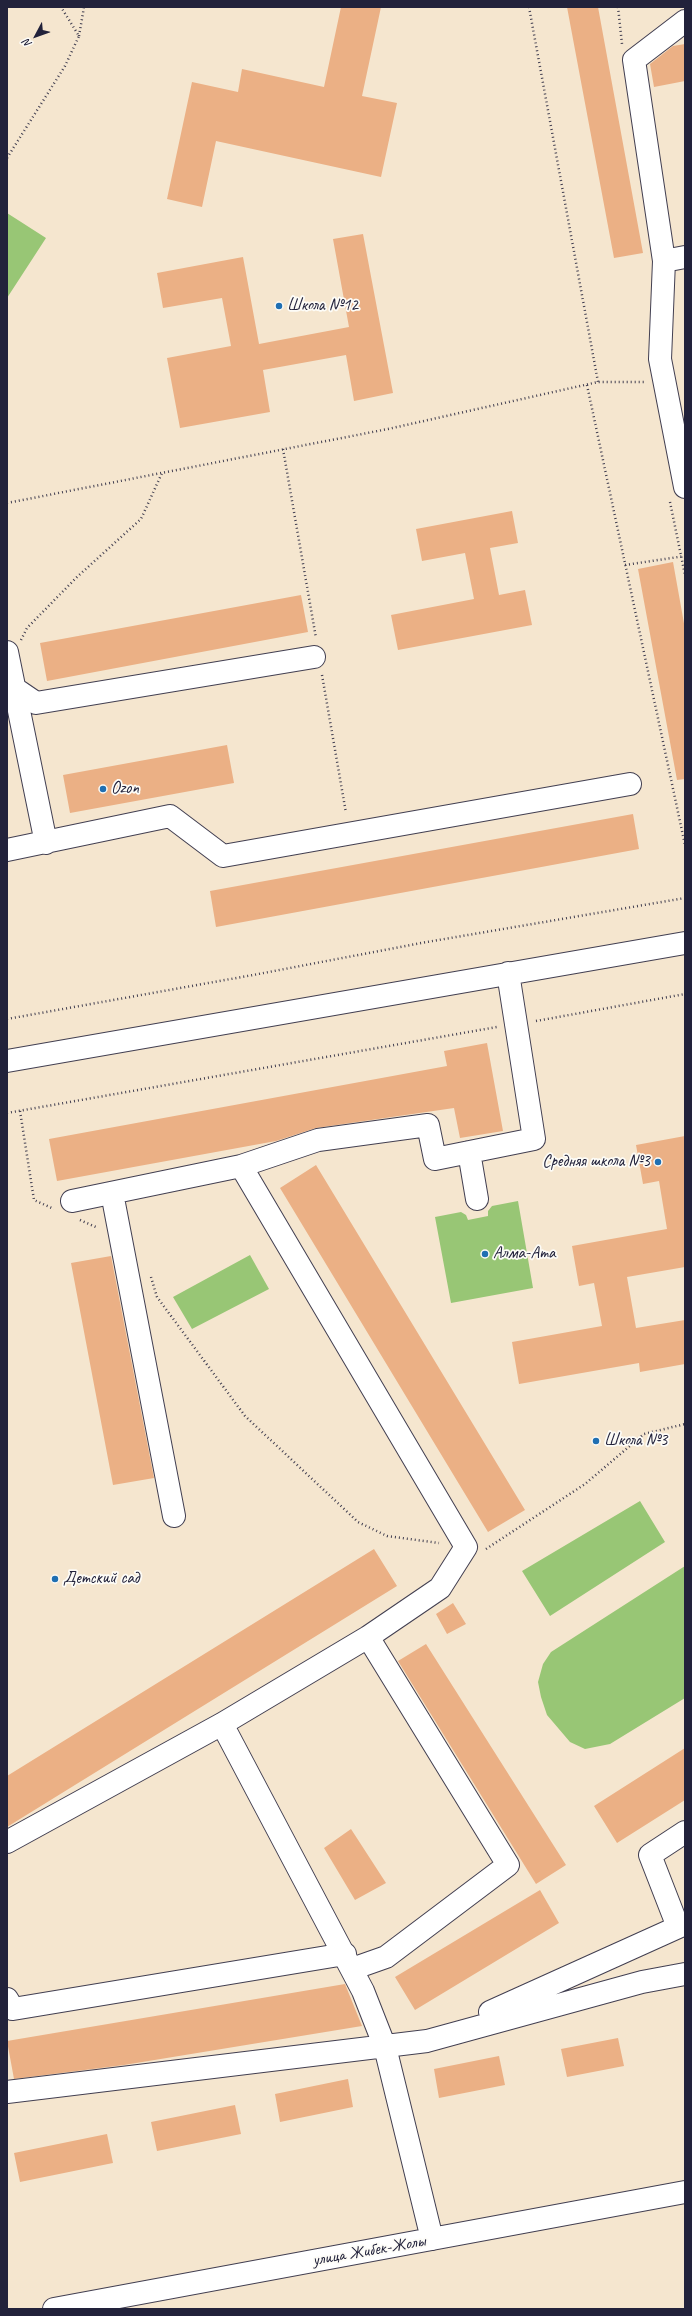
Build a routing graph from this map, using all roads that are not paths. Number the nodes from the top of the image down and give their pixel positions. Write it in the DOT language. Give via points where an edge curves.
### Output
graph roads {
  1 [pos="685,21"];
  2 [pos="685,257"];
  3 [pos="664,262"];
  4 [pos="685,487"];
  5 [pos="314,657"];
  6 [pos="8,658"];
  7 [pos="10,689"];
  8 [pos="630,784"];
  9 [pos="46,843"];
  10 [pos="7,850"];
  11 [pos="685,943"];
  12 [pos="508,973"];
  13 [pos="7,1062"];
  14 [pos="469,1152"];
  15 [pos="241,1166"];
  16 [pos="112,1193"];
  17 [pos="477,1199"];
  18 [pos="69,1210"];
  19 [pos="174,1516"];
  20 [pos="368,1637"];
  21 [pos="222,1724"];
  22 [pos="685,1832"];
  23 [pos="7,1842"];
  24 [pos="682,1925"];
  25 [pos="349,1962"];
  26 [pos="685,1974"];
  27 [pos="7,1998"];
  28 [pos="427,2041"];
  29 [pos="385,2047"];
  30 [pos="7,2092"];
  31 [pos="685,2192"];
  32 [pos="432,2239"];
  33 [pos="112,2304"];
  34 [pos="54,2309"];
  1 -- 3 [label="street" via="634,60"];
  2 -- 3 [label="street"];
  3 -- 4 [label="street" via="660,359"];
  5 -- 7 [label="street" via="36,703"];
  6 -- 7 [label="street"];
  7 -- 9 [label="street"];
  8 -- 9 [label="street" via="222,856 170,816"];
  9 -- 10 [label="street"];
  11 -- 12 [label="street"];
  12 -- 13 [label="street"];
  12 -- 14 [label="street" via="534,1139"];
  14 -- 15 [label="street" via="435,1159 428,1125 318,1140"];
  14 -- 17 [label="street"];
  15 -- 16 [label="street"];
  15 -- 20 [label="street" via="466,1547 440,1588"];
  16 -- 18 [label="street"];
  16 -- 19 [label="street"];
  20 -- 21 [label="street"];
  20 -- 25 [label="street" via="508,1865 386,1957"];
  21 -- 23 [label="street"];
  21 -- 25 [label="street"];
  22 -- 24 [label="street" via="650,1855"];
  24 -- 28 [label="street"];
  25 -- 27 [label="street" via="13,2009"];
  25 -- 29 [label="street"];
  26 -- 28 [label="street" via="642,1982"];
  28 -- 29 [label="street"];
  29 -- 30 [label="street"];
  29 -- 32 [label="street"];
  31 -- 32 [label="street, улица Жибек-Жолы"];
  32 -- 33 [label="street, улица Жибек-Жолы"];
  33 -- 34 [label="street, улица Жибек-Жолы"];
}
